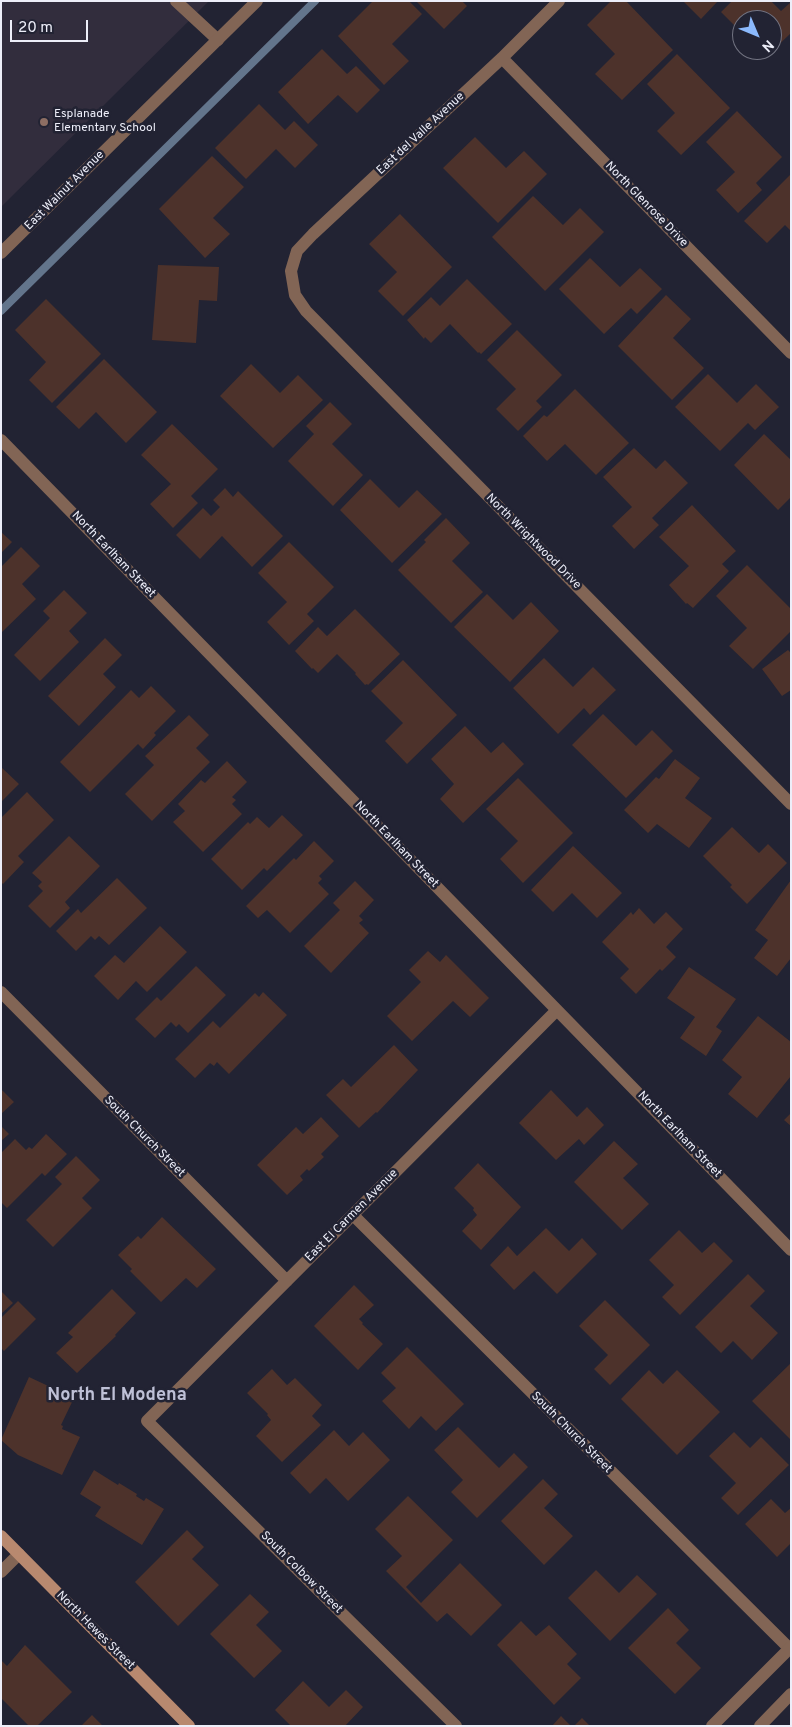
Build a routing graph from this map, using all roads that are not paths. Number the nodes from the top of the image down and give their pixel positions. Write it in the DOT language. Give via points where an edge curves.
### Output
graph roads {
  1 [pos="176,1"];
  2 [pos="257,1"];
  3 [pos="559,1"];
  4 [pos="218,40"];
  5 [pos="502,58"];
  6 [pos="1,253"];
  7 [pos="291,271"];
  8 [pos="791,353"];
  9 [pos="1,440"];
  10 [pos="791,804"];
  11 [pos="1,992"];
  12 [pos="557,1010"];
  13 [pos="353,1215"];
  14 [pos="791,1250"];
  15 [pos="287,1281"];
  16 [pos="146,1421"];
  17 [pos="1,1536"];
  18 [pos="19,1554"];
  19 [pos="1,1572"];
  20 [pos="790,1648"];
  21 [pos="791,1694"];
  22 [pos="189,1726"];
  23 [pos="456,1726"];
  24 [pos="712,1726"];
  25 [pos="760,1726"];
  1 -- 4 [label="street"];
  2 -- 4 [label="street, East Walnut Avenue"];
  3 -- 5 [label="street, East del Valle Avenue"];
  4 -- 6 [label="street, East Walnut Avenue"];
  5 -- 7 [label="street, East del Valle Avenue" via="312,234 298,251"];
  5 -- 8 [label="street, North Glenrose Drive"];
  7 -- 10 [label="street, North Wrightwood Drive" via="295,295 306,311"];
  9 -- 12 [label="street, North Earlham Street"];
  11 -- 15 [label="street, South Church Street"];
  12 -- 13 [label="street, East El Carmen Avenue"];
  12 -- 14 [label="street, North Earlham Street"];
  13 -- 15 [label="street, East El Carmen Avenue"];
  13 -- 20 [label="street, South Church Street"];
  15 -- 16 [label="street, East El Carmen Avenue"];
  16 -- 23 [label="street, South Colbow Street"];
  17 -- 18 [label="main road, North Hewes Street"];
  18 -- 19 [label="street"];
  18 -- 22 [label="main road, North Hewes Street"];
  20 -- 24 [label="street"];
  21 -- 25 [label="street"];
}
